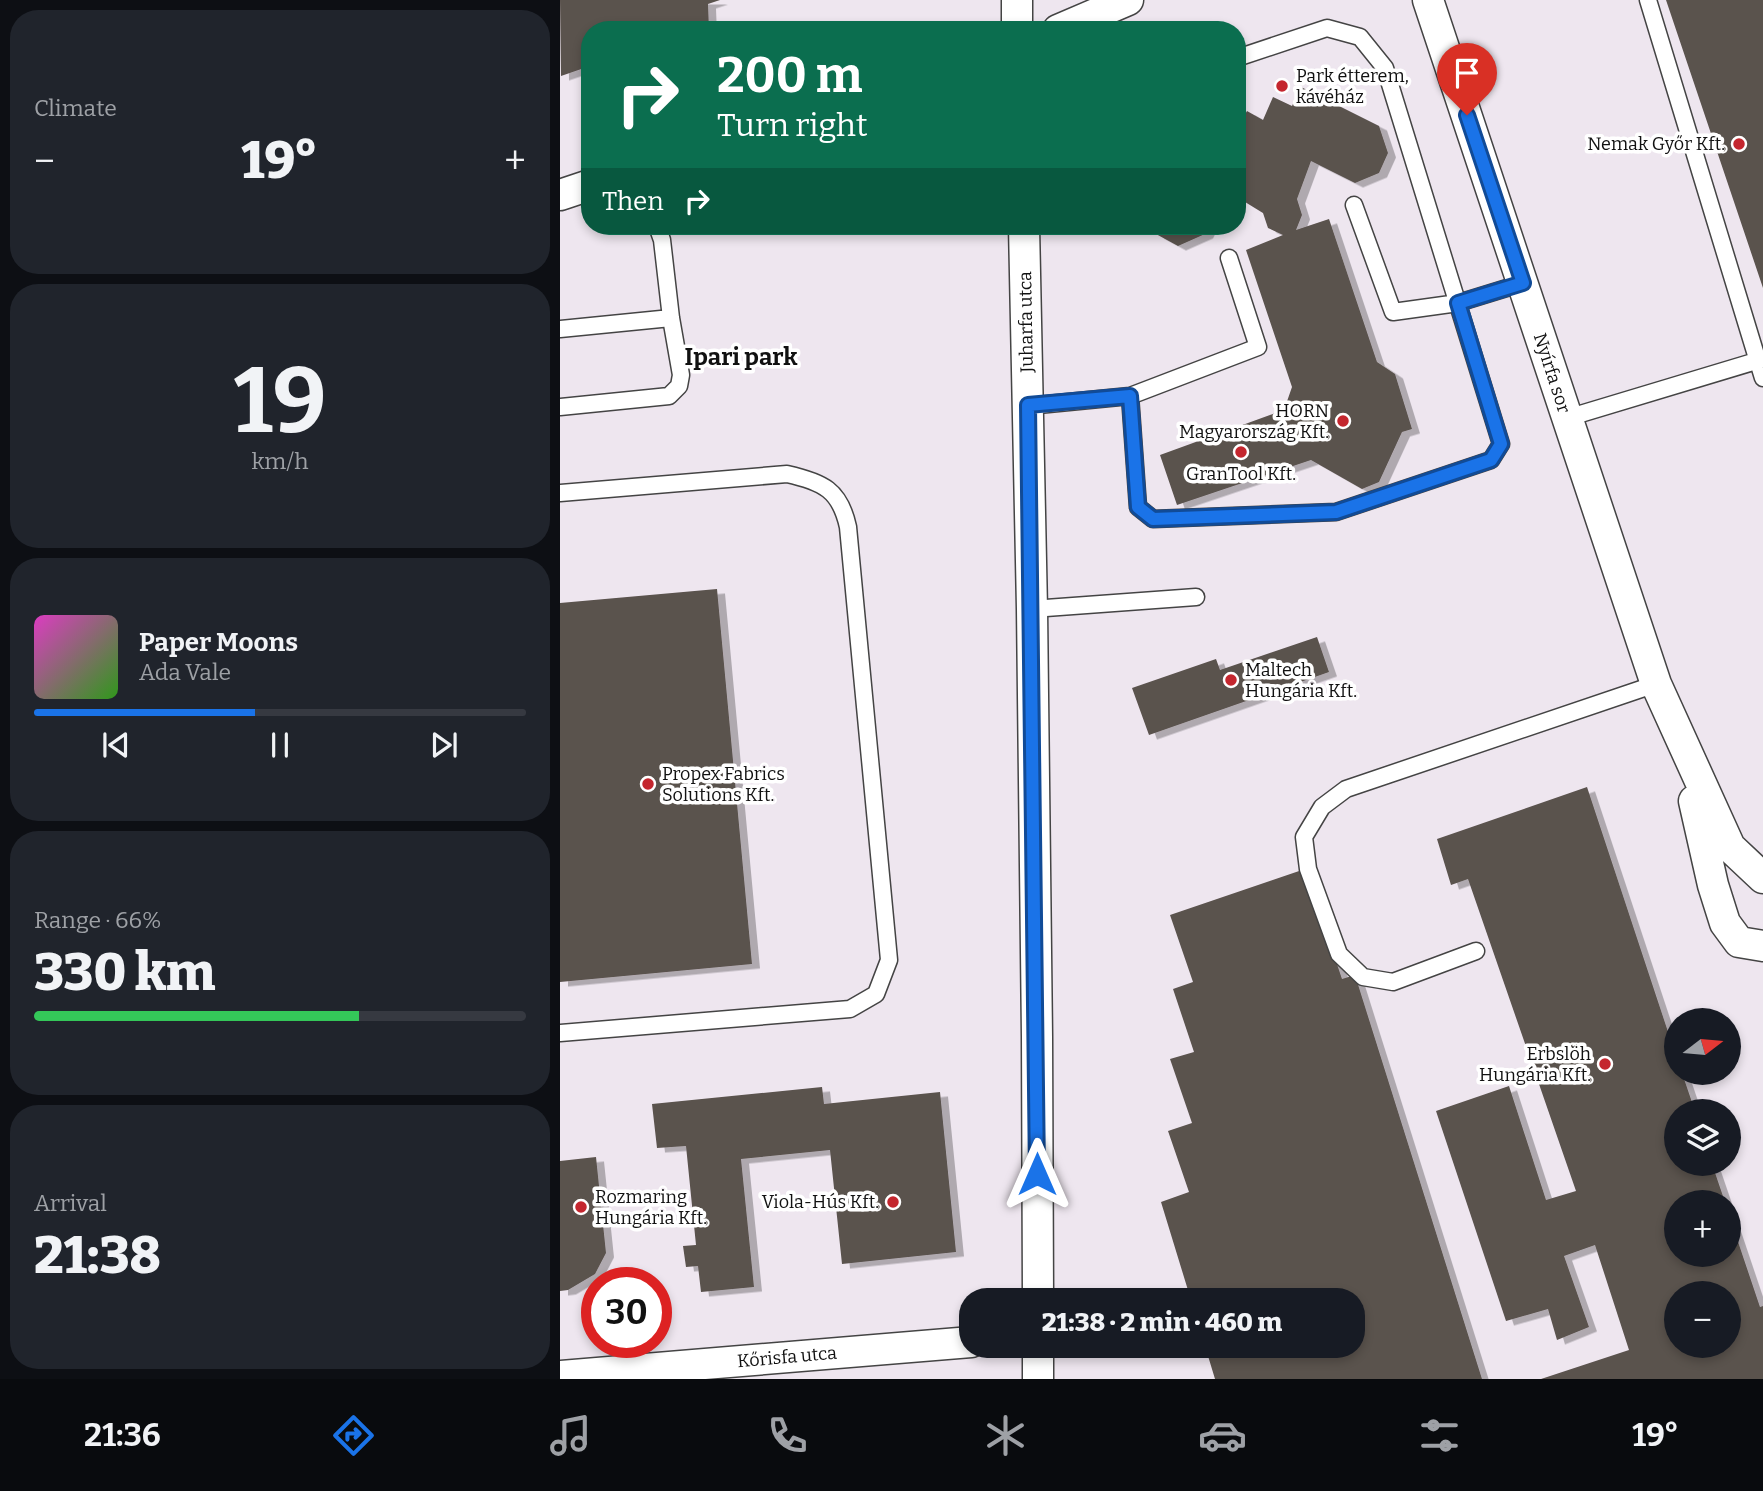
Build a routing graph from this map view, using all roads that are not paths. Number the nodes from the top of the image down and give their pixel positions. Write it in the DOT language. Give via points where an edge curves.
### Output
graph roads {
  1 [pos="1017,0"];
  2 [pos="1128,0"];
  3 [pos="1428,0"];
  4 [pos="1648,0"];
  5 [pos="1017,21"];
  6 [pos="1079,21"];
  7 [pos="1246,55"];
  8 [pos="581,188"];
  9 [pos="560,195"];
  10 [pos="1354,205"];
  11 [pos="660,235"];
  12 [pos="1024,235"];
  13 [pos="1228,258"];
  14 [pos="1523,283"];
  15 [pos="1458,303"];
  16 [pos="671,318"];
  17 [pos="560,329"];
  18 [pos="1760,360"];
  19 [pos="1763,378"];
  20 [pos="1130,396"];
  21 [pos="1028,405"];
  22 [pos="560,407"];
  23 [pos="1567,418"];
  24 [pos="560,493"];
  25 [pos="1196,597"];
  26 [pos="1032,610"];
  27 [pos="1656,684"];
  28 [pos="1681,744"];
  29 [pos="1763,878"];
  30 [pos="1762,949"];
  31 [pos="1476,951"];
  32 [pos="560,1034"];
  33 [pos="1038,1288"];
  34 [pos="959,1343"];
  35 [pos="1038,1358"];
  36 [pos="560,1376"];
  37 [pos="1038,1379"];
  1 -- 5 [label="street"];
  2 -- 6 [label="street"];
  3 -- 14 [label="street, Nyírfa sor"];
  4 -- 18 [label="lane"];
  7 -- 15 [label="lane" via="1326,28 1360,37 1385,68"];
  8 -- 9 [label="street"];
  10 -- 15 [label="lane" via="1393,312"];
  11 -- 16 [label="lane"];
  12 -- 21 [label="street, Juharfa utca"];
  13 -- 20 [label="lane" via="1258,347"];
  14 -- 15 [label="lane"];
  14 -- 23 [label="street, Nyírfa sor"];
  15 -- 20 [label="lane" via="1501,444 1491,460 1336,512 1153,519 1138,507"];
  16 -- 17 [label="lane"];
  16 -- 22 [label="lane" via="681,375 679,386 669,396"];
  18 -- 19 [label="lane"];
  18 -- 23 [label="lane"];
  20 -- 21 [label="lane"];
  21 -- 26 [label="street, Juharfa utca"];
  23 -- 27 [label="street, Nyírfa sor"];
  24 -- 32 [label="lane" via="787,474 814,480 844,507 889,960 876,993 850,1009"];
  25 -- 26 [label="lane"];
  26 -- 33 [label="street, Juharfa utca"];
  27 -- 28 [label="street, Nyírfa sor"];
  27 -- 31 [label="lane" via="1346,789 1322,807 1304,836 1308,869 1339,954 1363,977 1393,982"];
  28 -- 29 [label="street, Nyírfa sor" via="1730,847"];
  28 -- 30 [label="street, Nyírfa sor" via="1725,923 1739,942"];
  34 -- 36 [label="street, Kőrisfa utca"];
  35 -- 37 [label="street"];
}
